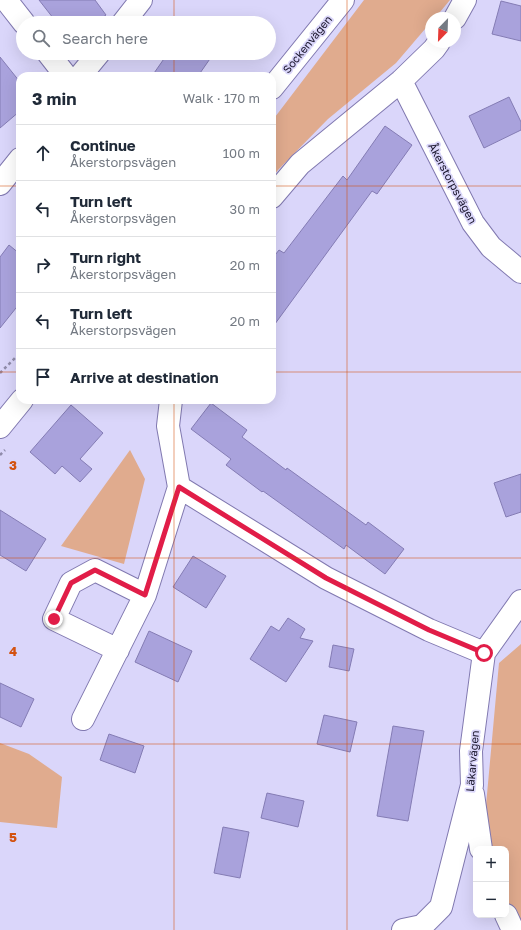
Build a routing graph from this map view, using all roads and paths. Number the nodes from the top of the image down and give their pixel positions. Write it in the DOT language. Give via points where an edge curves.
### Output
graph roads {
  1 [pos="6,0"];
  2 [pos="141,0"];
  3 [pos="343,0"];
  4 [pos="465,0"];
  5 [pos="458,12"];
  6 [pos="19,16"];
  7 [pos="128,16"];
  8 [pos="435,48"];
  9 [pos="53,60"];
  10 [pos="93,60"];
  11 [pos="63,72"];
  12 [pos="83,72"];
  13 [pos="401,81"];
  14 [pos="276,83"];
  15 [pos="16,164"];
  16 [pos="1,181"];
  17 [pos="276,192"];
  18 [pos="521,272"];
  19 [pos="16,358"];
  20 [pos="0,373"];
  21 [pos="19,404"];
  22 [pos="171,404"];
  23 [pos="0,427"];
  24 [pos="179,487"];
  25 [pos="145,595"];
  26 [pos="521,601"];
  27 [pos="118,650"];
  28 [pos="484,653"];
  29 [pos="83,719"];
  30 [pos="472,785"];
  31 [pos="481,846"];
  32 [pos="507,918"];
  33 [pos="403,930"];
  34 [pos="513,930"];
  1 -- 6 [label="street"];
  2 -- 7 [label="street"];
  3 -- 14 [label="street, Sockenvägen"];
  4 -- 5 [label="street"];
  8 -- 13 [label="street"];
  9 -- 11 [label="street"];
  10 -- 12 [label="street"];
  13 -- 17 [label="street" via="300,164"];
  13 -- 18 [label="street, Åkerstorpsvägen" via="473,223 492,247"];
  15 -- 16 [label="street"];
  19 -- 20 [label="path"];
  21 -- 23 [label="street"];
  22 -- 24 [label="street" via="168,426"];
  24 -- 25 [label="street"];
  24 -- 28 [label="street" via="326,578 429,630"];
  25 -- 27 [label="street"];
  25 -- 27 [label="street" via="95,570 71,583 54,619"];
  26 -- 28 [label="street, Läkarvägen"];
  27 -- 29 [label="street"];
  28 -- 30 [label="street, Läkarvägen" via="471,751"];
  30 -- 31 [label="street"];
  30 -- 33 [label="street, Läkarvägen" via="441,907 422,926"];
  32 -- 34 [label="street"];
}
